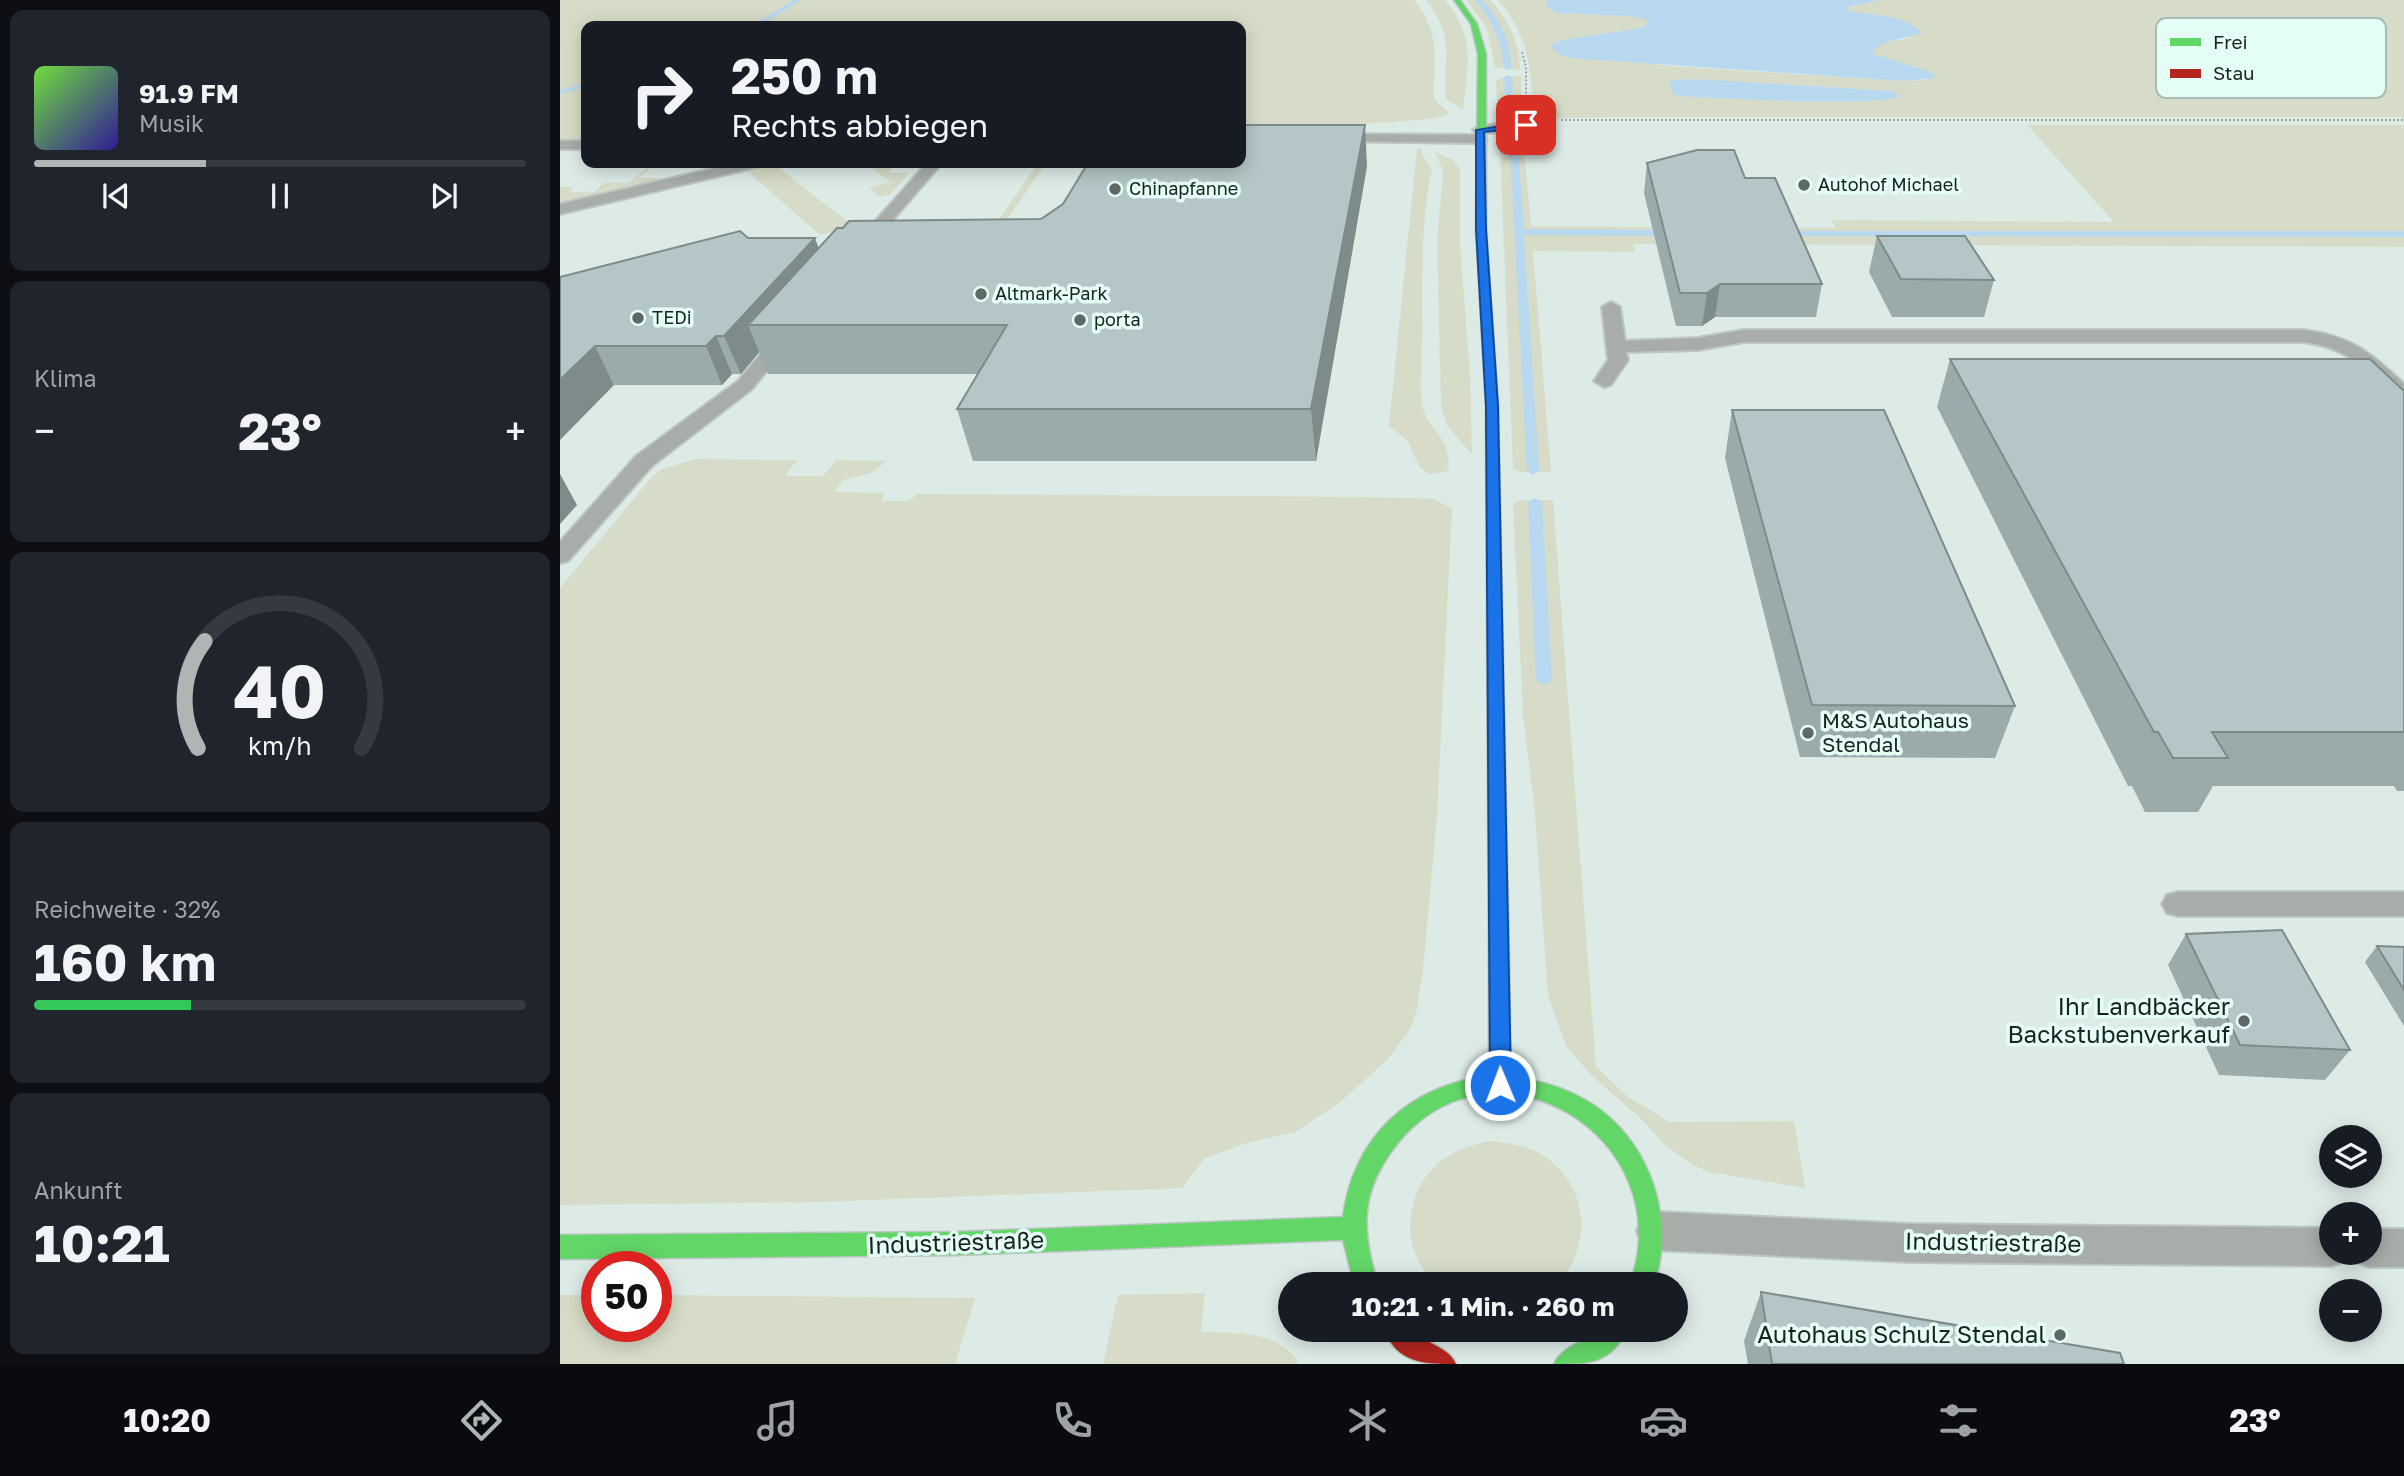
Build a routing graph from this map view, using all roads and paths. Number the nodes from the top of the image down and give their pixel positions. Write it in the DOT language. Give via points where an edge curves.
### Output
graph roads {
  1 [pos="1457,0"];
  2 [pos="2404,120"];
  3 [pos="1526,125"];
  4 [pos="1480,134"];
  5 [pos="1311,138"];
  6 [pos="560,145"];
  7 [pos="581,145"];
  8 [pos="734,168"];
  9 [pos="931,168"];
  10 [pos="560,209"];
  11 [pos="846,264"];
  12 [pos="1611,307"];
  13 [pos="795,324"];
  14 [pos="1617,347"];
  15 [pos="1604,381"];
  16 [pos="2404,395"];
  17 [pos="560,556"];
  18 [pos="2178,904"];
  19 [pos="2404,904"];
  20 [pos="1500,1085"];
  21 [pos="1352,1228"];
  22 [pos="1656,1231"];
  23 [pos="560,1247"];
  24 [pos="2319,1247"];
  25 [pos="2382,1248"];
  26 [pos="2404,1248"];
  27 [pos="1360,1272"];
  28 [pos="1648,1272"];
  29 [pos="1406,1342"];
  30 [pos="1603,1342"];
  31 [pos="1444,1364"];
  32 [pos="1566,1364"];
  1 -- 4 [label="main road" via="1480,39"];
  2 -- 3 [label="path" via="1562,120"];
  3 -- 4 [label="lane"];
  4 -- 5 [label="lane"];
  4 -- 20 [label="main road" via="1492,406"];
  6 -- 7 [label="lane"];
  8 -- 10 [label="lane"];
  9 -- 11 [label="lane"];
  12 -- 14 [label="lane"];
  13 -- 17 [label="lane" via="745,385 644,461"];
  14 -- 15 [label="lane" via="1618,360"];
  14 -- 16 [label="lane" via="1698,344 1744,336 2303,336 2328,338 2355,349"];
  18 -- 19 [label="lane"];
  20 -- 21 [label="main road" via="1459,1090 1420,1108 1387,1137 1364,1175"];
  20 -- 22 [label="main road" via="1545,1090 1584,1109 1618,1137 1642,1175"];
  21 -- 23 [label="main road, Industriestraße" via="1181,1238 827,1247"];
  21 -- 27 [label="main road"];
  22 -- 24 [label="lane, Industriestraße" via="1912,1243"];
  22 -- 28 [label="main road"];
  25 -- 26 [label="lane"];
  29 -- 31 [label="main road"];
  30 -- 32 [label="main road"];
}
